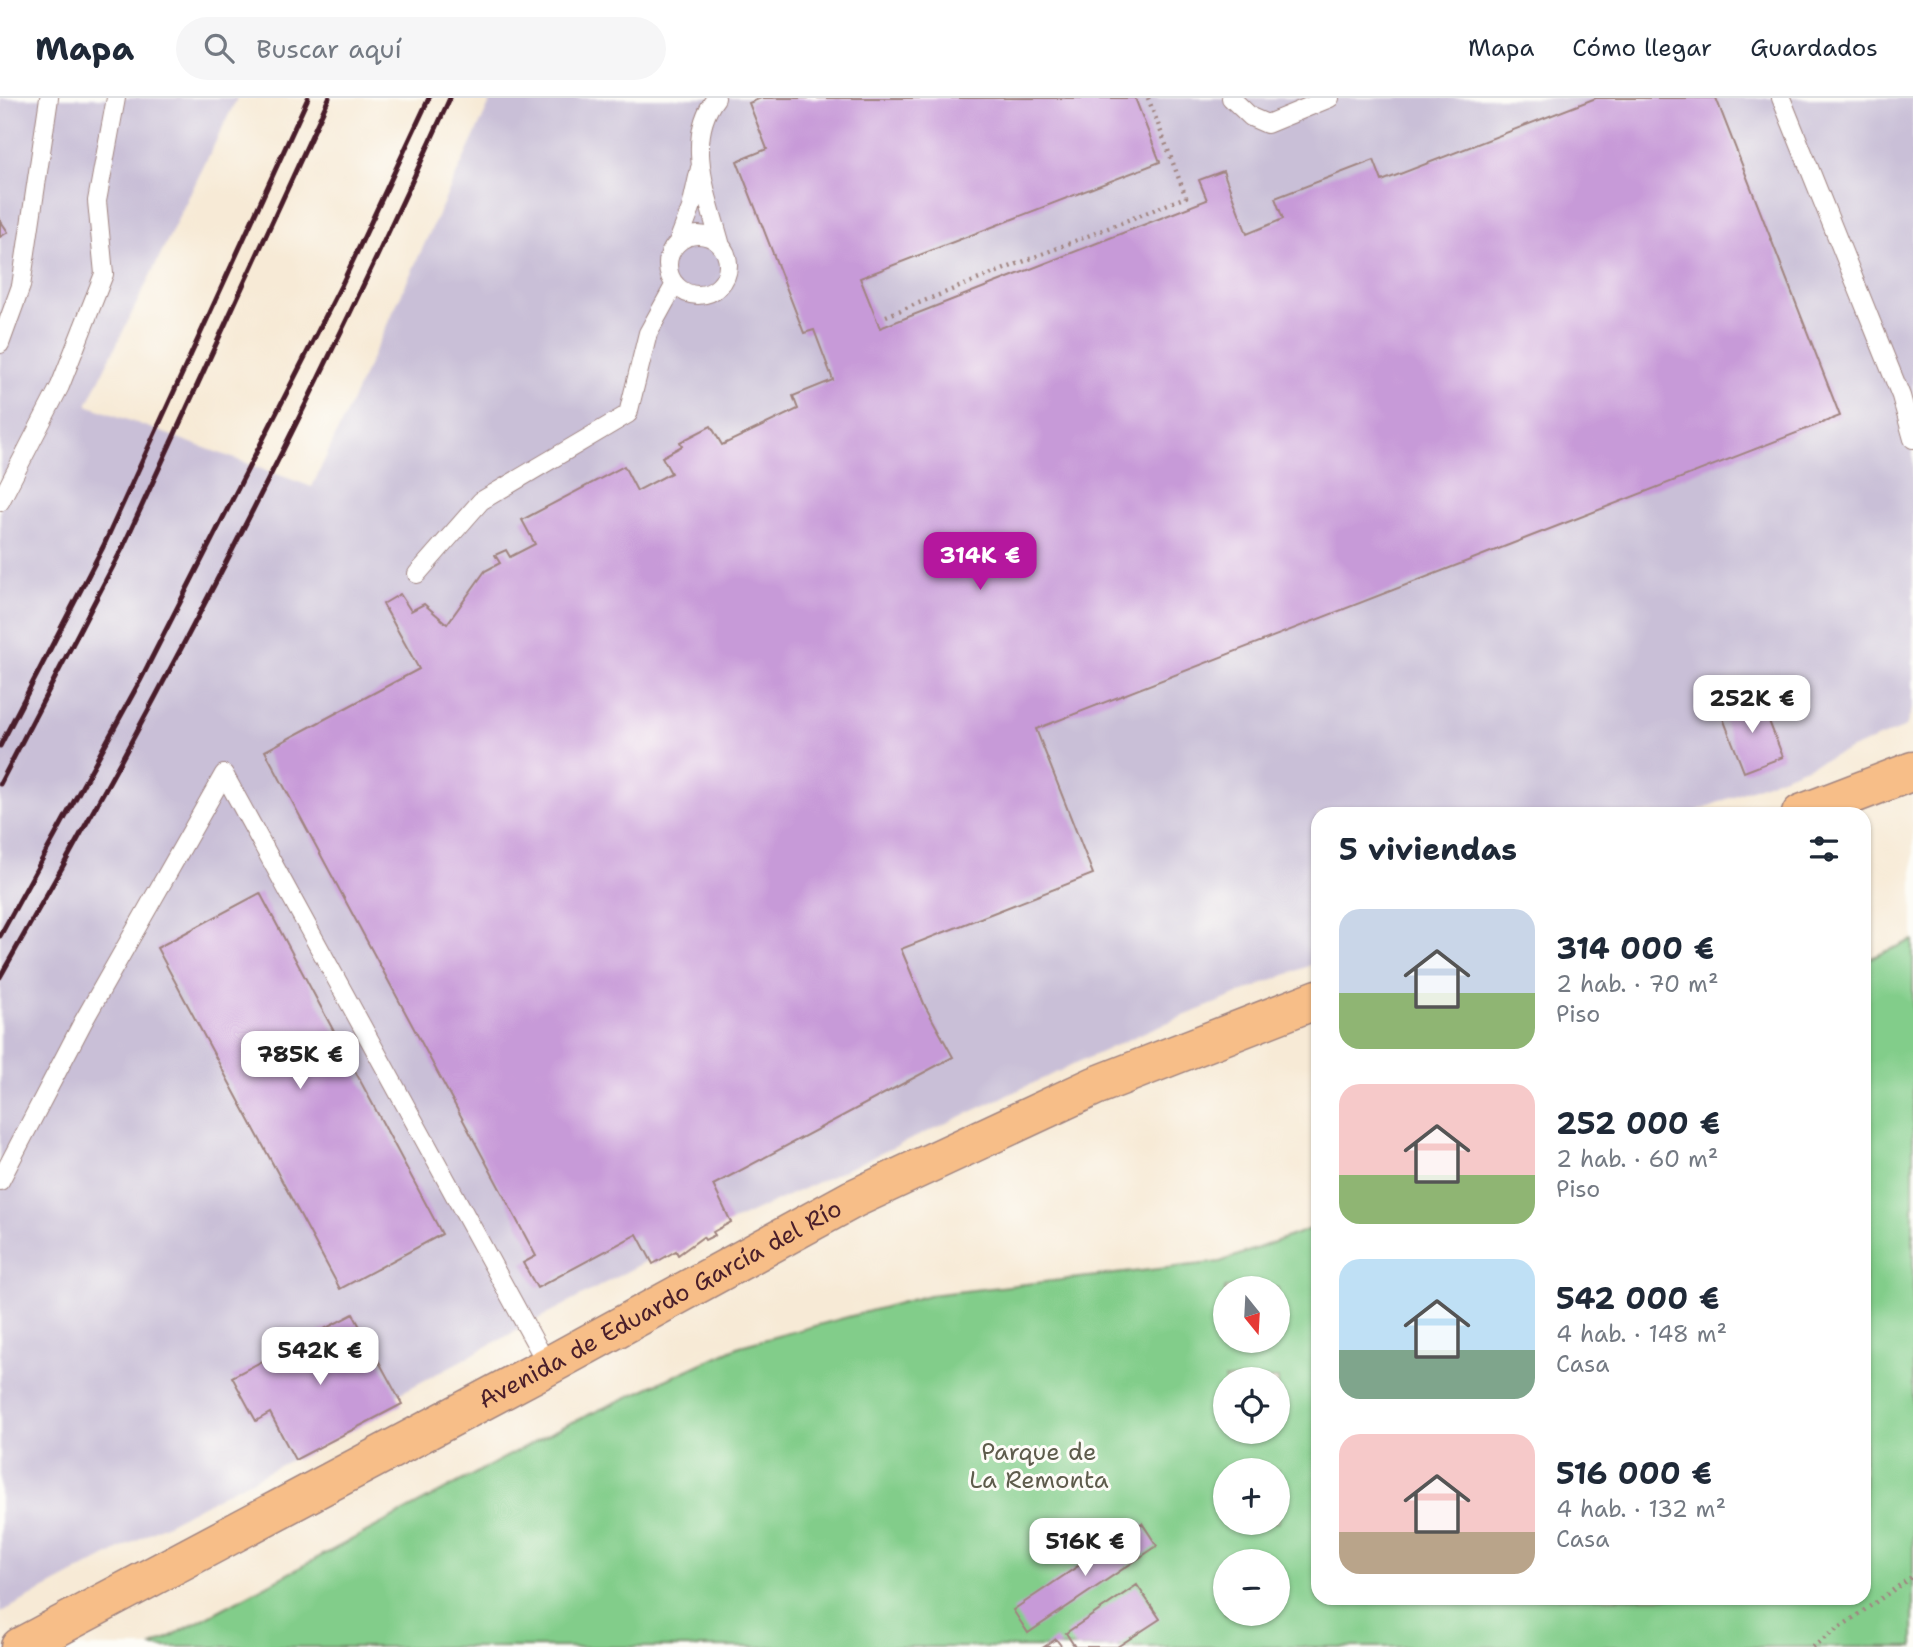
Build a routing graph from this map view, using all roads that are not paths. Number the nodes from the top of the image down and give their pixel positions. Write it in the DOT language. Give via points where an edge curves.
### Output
graph roads {
  1 [pos="49,98"];
  2 [pos="116,98"];
  3 [pos="716,98"];
  4 [pos="1231,98"];
  5 [pos="1330,98"];
  6 [pos="1781,98"];
  7 [pos="701,164"];
  8 [pos="678,242"];
  9 [pos="721,246"];
  10 [pos="675,284"];
  11 [pos="0,344"];
  12 [pos="1913,439"];
  13 [pos="0,502"];
  14 [pos="417,574"];
  15 [pos="1913,771"];
  16 [pos="1819,807"];
  17 [pos="1311,1002"];
  18 [pos="0,1181"];
  19 [pos="548,1366"];
  20 [pos="20,1647"];
  1 -- 11 [label="lane" via="21,286"];
  2 -- 13 [label="lane" via="97,201 104,274 60,386"];
  3 -- 7 [label="lane" via="703,118"];
  4 -- 5 [label="lane" via="1251,117 1267,124"];
  6 -- 12 [label="lane" via="1901,396"];
  7 -- 8 [label="lane"];
  7 -- 9 [label="lane"];
  8 -- 9 [label="lane" via="701,235"];
  8 -- 10 [label="lane" via="668,262"];
  9 -- 10 [label="lane" via="728,267 717,288 695,295"];
  10 -- 14 [label="lane" via="648,333 628,414 481,501"];
  15 -- 16 [label="highway"];
  17 -- 19 [label="highway, Avenida de Eduardo García del Río" via="1096,1086 865,1193"];
  18 -- 19 [label="lane" via="83,1022 224,774"];
  19 -- 20 [label="highway, Avenida de Eduardo García del Río"];
}
